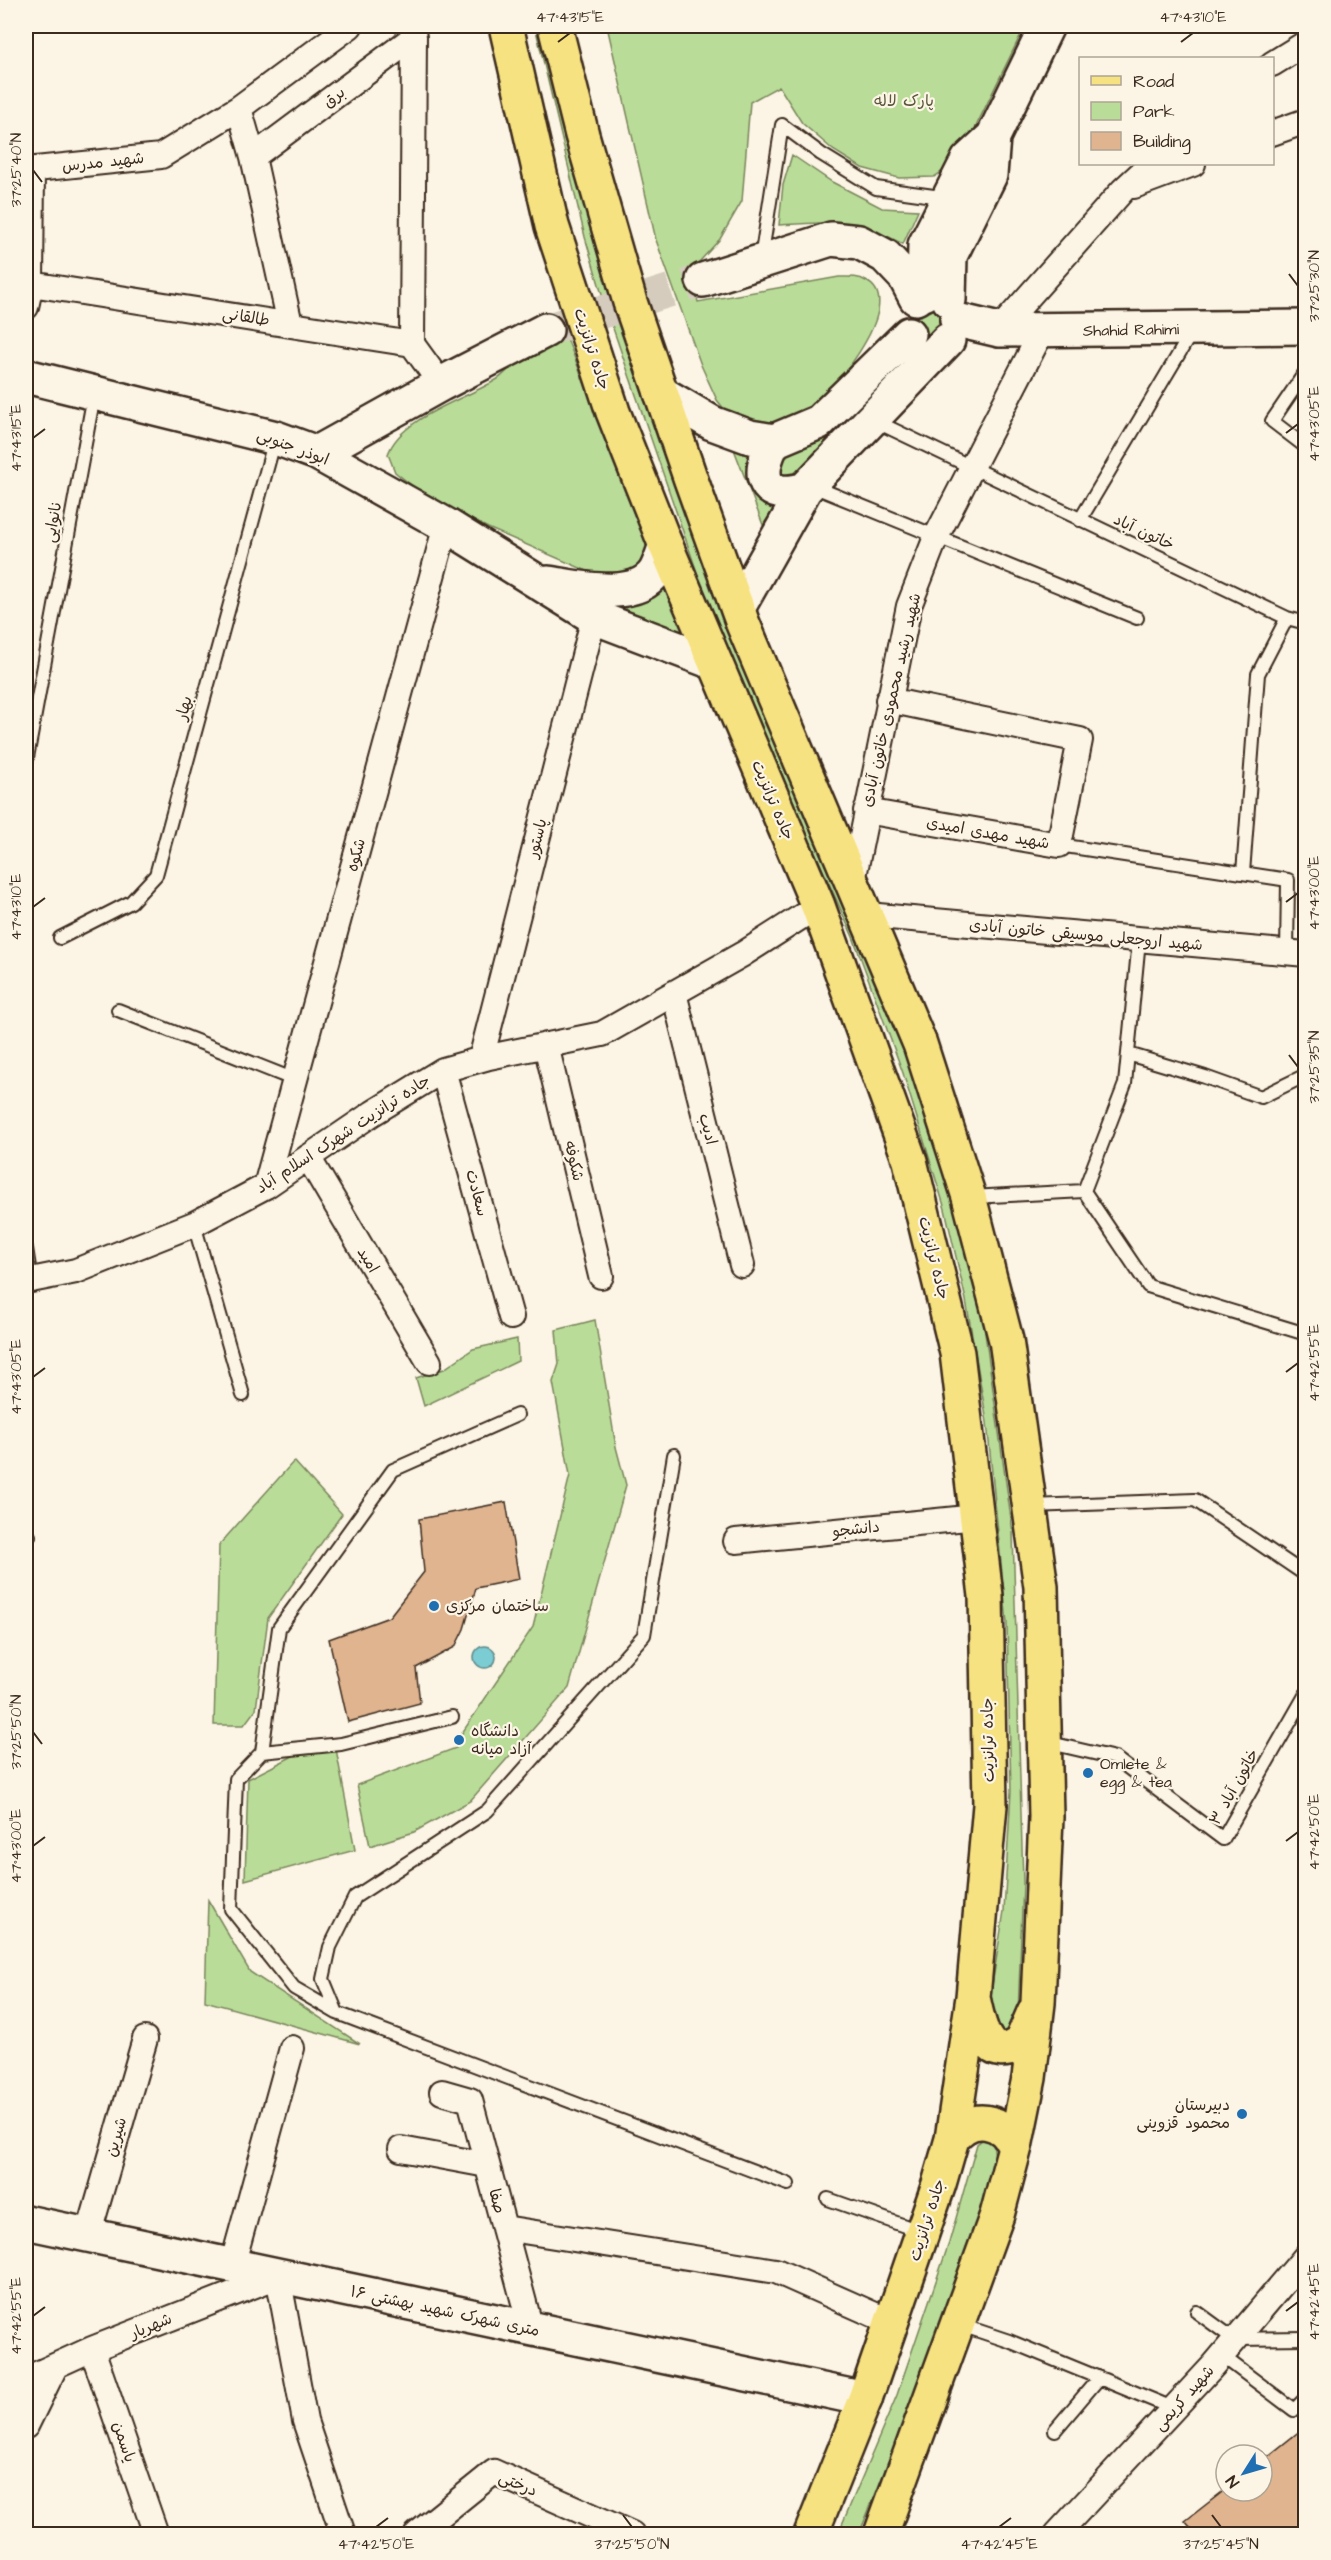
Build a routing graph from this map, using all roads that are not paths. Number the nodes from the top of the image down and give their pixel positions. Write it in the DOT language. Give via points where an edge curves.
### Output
graph roads {
  1 [pos="350,26"];
  2 [pos="506,26"];
  3 [pos="555,26"];
  4 [pos="1047,26"];
  5 [pos="1305,43"];
  6 [pos="1274,63"];
  7 [pos="239,108"];
  8 [pos="1305,121"];
  9 [pos="1274,133"];
  10 [pos="993,137"];
  11 [pos="254,157"];
  12 [pos="1150,165"];
  13 [pos="1190,165"];
  14 [pos="29,170"];
  15 [pos="1123,190"];
  16 [pos="949,198"];
  17 [pos="761,261"];
  18 [pos="704,280"];
  19 [pos="31,284"];
  20 [pos="26,307"];
  21 [pos="939,311"];
  22 [pos="290,324"];
  23 [pos="1305,327"];
  24 [pos="1194,329"];
  25 [pos="546,330"];
  26 [pos="999,330"];
  27 [pos="1042,331"];
  28 [pos="412,344"];
  29 [pos="1305,372"];
  30 [pos="26,376"];
  31 [pos="441,384"];
  32 [pos="94,393"];
  33 [pos="661,393"];
  34 [pos="871,419"];
  35 [pos="276,438"];
  36 [pos="774,441"];
  37 [pos="1305,447"];
  38 [pos="317,453"];
  39 [pos="970,467"];
  40 [pos="807,487"];
  41 [pos="1080,520"];
  42 [pos="446,525"];
  43 [pos="936,537"];
  44 [pos="666,546"];
  45 [pos="534,581"];
  46 [pos="738,608"];
  47 [pos="594,617"];
  48 [pos="1137,618"];
  49 [pos="1287,618"];
  50 [pos="1305,623"];
  51 [pos="715,663"];
  52 [pos="888,700"];
  53 [pos="26,763"];
  54 [pos="866,812"];
  55 [pos="1059,845"];
  56 [pos="1244,873"];
  57 [pos="853,880"];
  58 [pos="818,906"];
  59 [pos="867,915"];
  60 [pos="60,938"];
  61 [pos="1139,940"];
  62 [pos="1296,953"];
  63 [pos="674,993"];
  64 [pos="118,1010"];
  65 [pos="546,1045"];
  66 [pos="1128,1054"];
  67 [pos="481,1059"];
  68 [pos="443,1070"];
  69 [pos="1305,1075"];
  70 [pos="295,1080"];
  71 [pos="308,1157"];
  72 [pos="266,1186"];
  73 [pos="1084,1191"];
  74 [pos="969,1197"];
  75 [pos="194,1224"];
  76 [pos="26,1248"];
  77 [pos="741,1265"];
  78 [pos="601,1276"];
  79 [pos="28,1281"];
  80 [pos="511,1317"];
  81 [pos="1305,1334"];
  82 [pos="429,1362"];
  83 [pos="243,1395"];
  84 [pos="517,1415"];
  85 [pos="674,1455"];
  86 [pos="1030,1506"];
  87 [pos="976,1517"];
  88 [pos="736,1541"];
  89 [pos="1305,1575"];
  90 [pos="1305,1694"];
  91 [pos="452,1717"];
  92 [pos="1044,1741"];
  93 [pos="262,1752"];
  94 [pos="974,1997"];
  95 [pos="1038,2003"];
  96 [pos="337,2013"];
  97 [pos="145,2039"];
  98 [pos="292,2048"];
  99 [pos="442,2091"];
  100 [pos="952,2139"];
  101 [pos="1015,2147"];
  102 [pos="401,2149"];
  103 [pos="487,2165"];
  104 [pos="788,2184"];
  105 [pos="828,2199"];
  106 [pos="26,2222"];
  107 [pos="504,2228"];
  108 [pos="923,2233"];
  109 [pos="88,2236"];
  110 [pos="1305,2256"];
  111 [pos="232,2266"];
  112 [pos="278,2276"];
  113 [pos="1197,2312"];
  114 [pos="893,2323"];
  115 [pos="958,2324"];
  116 [pos="531,2329"];
  117 [pos="1305,2338"];
  118 [pos="1228,2347"];
  119 [pos="92,2349"];
  120 [pos="55,2367"];
  121 [pos="1099,2378"];
  122 [pos="26,2379"];
  123 [pos="1305,2398"];
  124 [pos="865,2399"];
  125 [pos="1174,2409"];
  126 [pos="26,2426"];
  127 [pos="1055,2430"];
  128 [pos="156,2535"];
  129 [pos="343,2535"];
  130 [pos="417,2535"];
  131 [pos="632,2535"];
  132 [pos="811,2535"];
  133 [pos="881,2535"];
  134 [pos="1057,2535"];
  1 -- 7 [label="street, شهید مدرس"];
  2 -- 44 [label="main road, جاده ترانزیت" via="552,226 613,412"];
  3 -- 33 [label="main road" via="630,302"];
  4 -- 10 [label="street"];
  5 -- 6 [label="street"];
  7 -- 11 [label="street"];
  7 -- 14 [label="street, شهید مدرس" via="161,156"];
  8 -- 9 [label="street"];
  10 -- 16 [label="street" via="968,160"];
  10 -- 21 [label="street" via="990,175 950,256"];
  11 -- 22 [label="street"];
  11 -- 28 [label="street, برق" via="414,37"];
  12 -- 15 [label="street"];
  13 -- 15 [label="street"];
  14 -- 19 [label="street"];
  15 -- 26 [label="street"];
  16 -- 17 [label="lane" via="876,188 782,125"];
  16 -- 21 [label="street" via="925,245"];
  17 -- 18 [label="street"];
  17 -- 21 [label="street" via="831,239 859,242 885,256"];
  19 -- 20 [label="street"];
  19 -- 22 [label="street, طالقانی"];
  21 -- 26 [label="street, Shahid Rahimi"];
  21 -- 34 [label="street"];
  21 -- 36 [label="street" via="906,311 909,334 819,422"];
  22 -- 28 [label="street, طالقانی"];
  23 -- 24 [label="street, Shahid Rahimi"];
  24 -- 27 [label="street, Shahid Rahimi"];
  24 -- 41 [label="lane"];
  25 -- 31 [label="street"];
  26 -- 27 [label="street, Shahid Rahimi"];
  27 -- 39 [label="street, شهید رشید محمودی خاتون آبادی"];
  28 -- 31 [label="street"];
  29 -- 37 [label="lane" via="1272,421"];
  30 -- 32 [label="street, ابوذر جنوبی"];
  31 -- 38 [label="street"];
  32 -- 35 [label="street, ابوذر جنوبی"];
  32 -- 53 [label="lane, نانوایی"];
  33 -- 36 [label="street" via="712,423"];
  33 -- 46 [label="main road"];
  34 -- 39 [label="lane, خاتون آباد"];
  34 -- 40 [label="street"];
  35 -- 38 [label="street, ابوذر جنوبی"];
  35 -- 60 [label="lane, بهار" via="156,875 131,902"];
  36 -- 40 [label="street" via="764,463 765,480 772,490 781,493"];
  38 -- 42 [label="street, ابوذر جنوبی"];
  39 -- 41 [label="lane, خاتون آباد"];
  39 -- 43 [label="street, شهید رشید محمودی خاتون آبادی"];
  40 -- 43 [label="lane"];
  40 -- 46 [label="street"];
  41 -- 49 [label="lane, خاتون آباد"];
  42 -- 45 [label="street, ابوذر جنوبی"];
  42 -- 70 [label="street, شکوه"];
  43 -- 48 [label="lane"];
  43 -- 52 [label="street, شهید رشید محمودی خاتون آبادی" via="909,606"];
  44 -- 45 [label="street" via="654,574 627,588 604,591"];
  44 -- 51 [label="main road, جاده ترانزیت"];
  45 -- 47 [label="street, ابوذر جنوبی"];
  46 -- 57 [label="main road"];
  47 -- 51 [label="street, ابوذر جنوبی"];
  47 -- 67 [label="street, پاستور"];
  49 -- 50 [label="lane, خاتون آباد"];
  49 -- 56 [label="lane" via="1258,674"];
  51 -- 58 [label="main road, جاده ترانزیت"];
  52 -- 54 [label="street, شهید رشید محمودی خاتون آبادی"];
  52 -- 55 [label="street, شهید مهدی امیدی" via="1080,740"];
  54 -- 55 [label="street, شهید مهدی امیدی"];
  54 -- 57 [label="street, شهید رشید محمودی خاتون آبادی"];
  55 -- 56 [label="lane"];
  56 -- 62 [label="lane" via="1288,880"];
  57 -- 59 [label="main road"];
  58 -- 63 [label="street, جاده ترانزیت شهرک اسلام آباد"];
  58 -- 87 [label="main road, جاده ترانزیت" via="910,1161 957,1353"];
  59 -- 61 [label="street, شهید اروجعلی موسیقی خاتون آبادی"];
  59 -- 74 [label="main road" via="921,1044"];
  61 -- 62 [label="street, شهید اروجعلی موسیقی خاتون آبادی"];
  61 -- 66 [label="lane"];
  63 -- 65 [label="street, جاده ترانزیت شهرک اسلام آباد" via="602,1034"];
  63 -- 77 [label="street, ادیب"];
  64 -- 70 [label="lane"];
  65 -- 67 [label="street, جاده ترانزیت شهرک اسلام آباد"];
  65 -- 78 [label="street, شکوفه"];
  66 -- 69 [label="lane" via="1261,1097"];
  66 -- 73 [label="lane" via="1125,1084"];
  67 -- 68 [label="street, جاده ترانزیت شهرک اسلام آباد"];
  68 -- 71 [label="street, جاده ترانزیت شهرک اسلام آباد"];
  68 -- 80 [label="street, سعادت"];
  70 -- 72 [label="street, شکوه"];
  71 -- 72 [label="street, جاده ترانزیت شهرک اسلام آباد"];
  71 -- 82 [label="street, امید"];
  72 -- 75 [label="street, جاده ترانزیت شهرک اسلام آباد"];
  73 -- 74 [label="lane"];
  73 -- 81 [label="lane" via="1148,1286"];
  74 -- 86 [label="main road" via="1006,1340"];
  75 -- 79 [label="street, جاده ترانزیت شهرک اسلام آباد" via="76,1271"];
  75 -- 83 [label="lane"];
  76 -- 79 [label="lane"];
  84 -- 93 [label="lane" via="393,1470 279,1628"];
  85 -- 96 [label="lane" via="644,1635 488,1811 355,1897 330,1947 323,1979"];
  86 -- 89 [label="lane" via="1196,1500"];
  86 -- 92 [label="main road" via="1041,1587"];
  87 -- 88 [label="street, دانشجو"];
  87 -- 94 [label="main road, جاده ترانزیت" via="986,1596 990,1805"];
  90 -- 92 [label="lane, خاتون آباد ۳" via="1223,1839 1114,1758"];
  91 -- 93 [label="lane" via="341,1744"];
  92 -- 95 [label="main road" via="1046,1817"];
  93 -- 96 [label="lane" via="236,1779 231,1909 294,1988"];
  94 -- 95 [label="main road" via="984,2038 1005,2050 1021,2042"];
  94 -- 100 [label="main road, جاده ترانزیت"];
  95 -- 101 [label="main road"];
  96 -- 104 [label="lane"];
  97 -- 109 [label="street, شیرین"];
  98 -- 111 [label="street"];
  99 -- 103 [label="street, صفا" via="470,2100"];
  100 -- 101 [label="main road" via="970,2124 986,2121 1001,2127"];
  100 -- 108 [label="main road, جاده ترانزیت"];
  101 -- 115 [label="main road" via="997,2216"];
  102 -- 103 [label="street"];
  103 -- 107 [label="street, صفا"];
  105 -- 108 [label="lane"];
  106 -- 109 [label="street, ۱۶ متری شهرک شهيد بهشتی"];
  107 -- 114 [label="street" via="776,2271"];
  107 -- 116 [label="street, صفا"];
  108 -- 114 [label="main road, جاده ترانزیت"];
  109 -- 111 [label="street, ۱۶ متری شهرک شهيد بهشتی"];
  110 -- 118 [label="street, شهید کریمی"];
  111 -- 112 [label="street, ۱۶ متری شهرک شهيد بهشتی"];
  112 -- 116 [label="street, ۱۶ متری شهرک شهيد بهشتی"];
  112 -- 119 [label="street, شهریار"];
  112 -- 129 [label="street" via="305,2421"];
  113 -- 118 [label="lane"];
  114 -- 124 [label="main road, جاده ترانزیت"];
  115 -- 121 [label="lane"];
  115 -- 133 [label="main road"];
  116 -- 124 [label="street, ۱۶ متری شهرک شهيد بهشتی"];
  117 -- 118 [label="lane"];
  118 -- 123 [label="lane" via="1293,2410"];
  118 -- 125 [label="street, شهید کریمی"];
  119 -- 120 [label="street, شهریار"];
  119 -- 128 [label="street, یاسمن"];
  120 -- 122 [label="street, شهریار"];
  120 -- 126 [label="street"];
  121 -- 125 [label="lane"];
  121 -- 127 [label="lane"];
  124 -- 132 [label="main road, جاده ترانزیت"];
  125 -- 134 [label="street, شهید کریمی"];
  130 -- 131 [label="street, درختی" via="494,2472"];
}
